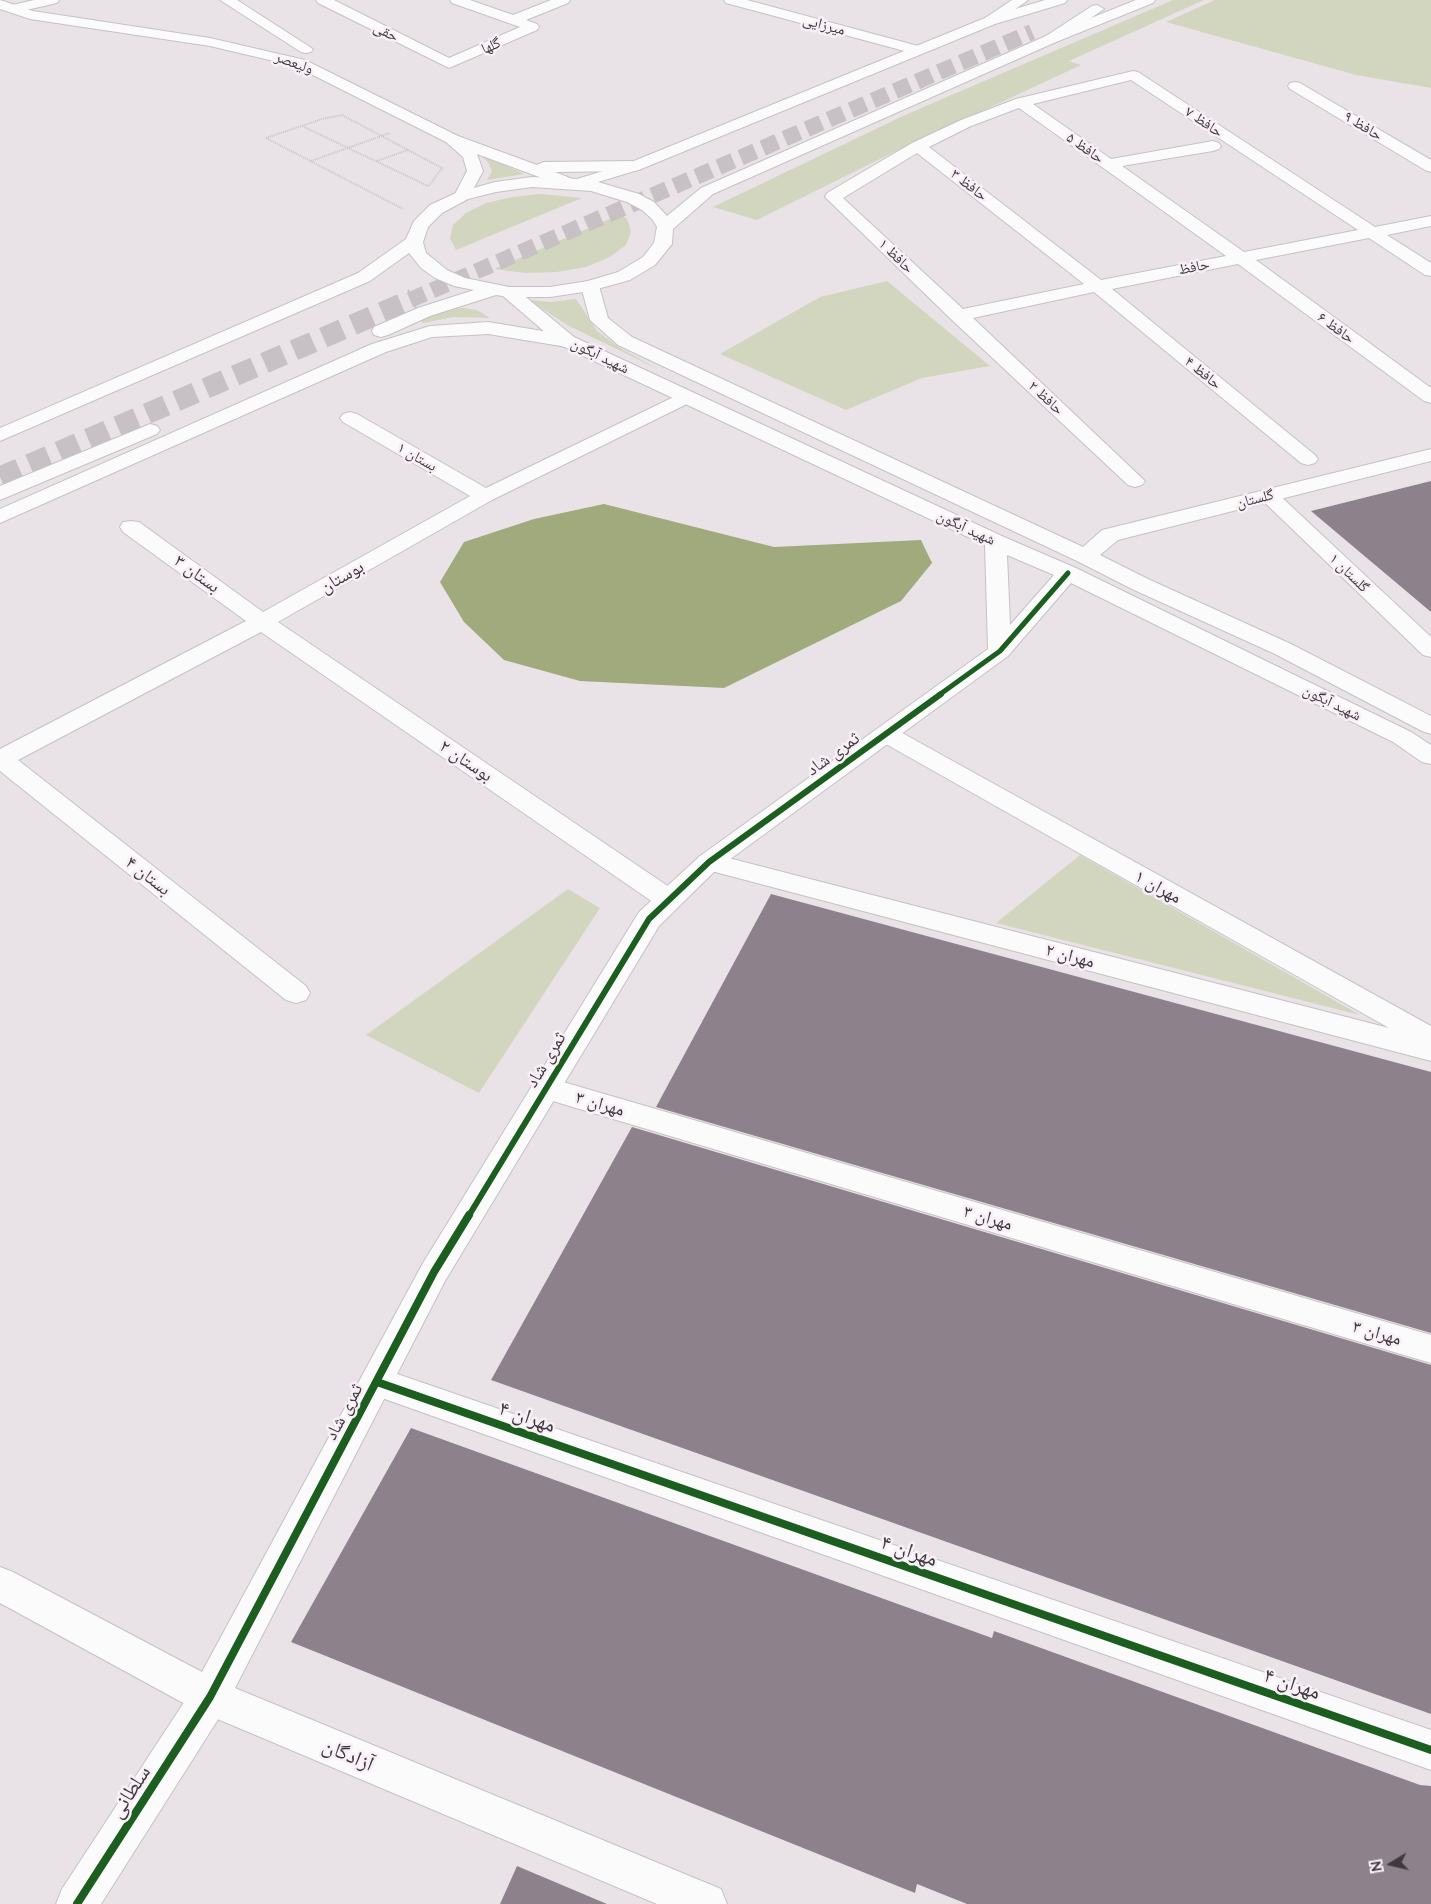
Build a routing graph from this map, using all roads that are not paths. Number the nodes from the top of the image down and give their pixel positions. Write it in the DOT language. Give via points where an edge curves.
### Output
graph roads {
  1 [pos="52,0"];
  2 [pos="227,0"];
  3 [pos="323,0"];
  4 [pos="458,0"];
  5 [pos="563,0"];
  6 [pos="731,0"];
  7 [pos="1021,0"];
  8 [pos="1061,0"];
  9 [pos="1118,0"];
  10 [pos="1148,0"];
  11 [pos="6,6"];
  12 [pos="1097,9"];
  13 [pos="514,20"];
  14 [pos="990,21"];
  15 [pos="1012,26"];
  16 [pos="1032,32"];
  17 [pos="1051,39"];
  18 [pos="306,49"];
  19 [pos="917,50"];
  20 [pos="449,64"];
  21 [pos="1295,86"];
  22 [pos="1021,102"];
  23 [pos="452,139"];
  24 [pos="918,146"];
  25 [pos="1212,146"];
  26 [pos="519,164"];
  27 [pos="1108,164"];
  28 [pos="635,166"];
  29 [pos="1431,167"];
  30 [pos="573,183"];
  31 [pos="462,196"];
  32 [pos="1431,221"];
  33 [pos="665,227"];
  34 [pos="1371,233"];
  35 [pos="414,242"];
  36 [pos="1241,258"];
  37 [pos="1431,271"];
  38 [pos="590,286"];
  39 [pos="1098,286"];
  40 [pos="502,291"];
  41 [pos="958,316"];
  42 [pos="567,341"];
  43 [pos="686,397"];
  44 [pos="1431,397"];
  45 [pos="350,418"];
  46 [pos="0,434"];
  47 [pos="851,447"];
  48 [pos="1431,455"];
  49 [pos="1308,459"];
  50 [pos="826,463"];
  51 [pos="1135,481"];
  52 [pos="0,494"];
  53 [pos="1268,495"];
  54 [pos="484,496"];
  55 [pos="0,518"];
  56 [pos="131,527"];
  57 [pos="996,542"];
  58 [pos="1077,565"];
  59 [pos="262,622"];
  60 [pos="1431,650"];
  61 [pos="1000,651"];
  62 [pos="1431,726"];
  63 [pos="886,734"];
  64 [pos="1431,756"];
  65 [pos="0,759"];
  66 [pos="708,862"];
  67 [pos="669,900"];
  68 [pos="296,993"];
  69 [pos="1431,1039"];
  70 [pos="1431,1050"];
  71 [pos="546,1088"];
  72 [pos="1431,1349"];
  73 [pos="376,1382"];
  74 [pos="0,1584"];
  75 [pos="210,1697"];
  76 [pos="1431,1750"];
  77 [pos="77,1904"];
  78 [pos="706,1904"];
  1 -- 11 [label="main road"];
  2 -- 18 [label="main road, ولیعصر"];
  3 -- 20 [label="main road, حقی"];
  4 -- 13 [label="main road"];
  5 -- 13 [label="main road"];
  6 -- 19 [label="main road, میرزایی"];
  7 -- 14 [label="main road"];
  8 -- 14 [label="main road"];
  8 -- 15 [label="main road"];
  9 -- 12 [label="main road"];
  10 -- 17 [label="main road"];
  11 -- 23 [label="main road, ولیعصر" via="30,15 210,42 300,63"];
  12 -- 16 [label="main road"];
  12 -- 17 [label="main road"];
  13 -- 20 [label="main road, گلها" via="532,27"];
  14 -- 19 [label="main road"];
  17 -- 33 [label="main road" via="708,191"];
  19 -- 28 [label="main road"];
  21 -- 29 [label="main road, حافظ ۹"];
  22 -- 24 [label="main road"];
  22 -- 27 [label="main road, حافظ ۵"];
  22 -- 34 [label="main road, حافظ ۷" via="1133,75"];
  23 -- 26 [label="main road, ولیعصر"];
  23 -- 31 [label="main road" via="470,155 475,171"];
  24 -- 39 [label="main road, حافظ ۳"];
  24 -- 41 [label="main road, حافظ ۱" via="832,197"];
  25 -- 27 [label="main road"];
  26 -- 28 [label="main road" via="565,168"];
  26 -- 30 [label="main road, ولیعصر"];
  27 -- 36 [label="main road, حافظ ۵"];
  28 -- 30 [label="main road"];
  30 -- 31 [label="main road" via="532,182"];
  30 -- 33 [label="main road" via="633,198 654,211"];
  31 -- 35 [label="main road" via="436,209 420,225"];
  32 -- 34 [label="main road, حافظ"];
  33 -- 38 [label="main road" via="663,244 649,261 624,276"];
  34 -- 36 [label="main road, حافظ"];
  34 -- 37 [label="main road, حافظ ۷"];
  35 -- 40 [label="main road" via="418,254 441,274 460,282"];
  35 -- 46 [label="main road" via="364,277"];
  36 -- 39 [label="main road, حافظ"];
  36 -- 44 [label="main road, حافظ ۶"];
  38 -- 40 [label="main road" via="550,292"];
  38 -- 47 [label="main road, شهید آبگون" via="599,320 625,341"];
  39 -- 41 [label="main road, حافظ"];
  39 -- 49 [label="main road, حافظ ۴"];
  40 -- 42 [label="main road, شهید آبگون"];
  40 -- 52 [label="main road" via="424,312"];
  41 -- 51 [label="main road, حافظ ۲"];
  42 -- 43 [label="main road, شهید آبگون"];
  42 -- 55 [label="main road" via="488,328 430,332 387,345"];
  43 -- 50 [label="main road, شهید آبگون"];
  43 -- 54 [label="main road, بوستان"];
  45 -- 54 [label="main road, بستان ۱"];
  47 -- 50 [label="main road"];
  47 -- 58 [label="main road, شهید آبگون"];
  48 -- 53 [label="main road, گلستان"];
  50 -- 57 [label="main road, شهید آبگون"];
  53 -- 58 [label="main road, گلستان" via="1110,535"];
  53 -- 60 [label="main road, گلستان ۱"];
  54 -- 59 [label="main road, بوستان"];
  56 -- 59 [label="main road, بستان ۳"];
  57 -- 58 [label="main road, شهید آبگون"];
  57 -- 61 [label="main road"];
  58 -- 61 [label="main road, ثمری شاد"];
  58 -- 62 [label="main road, شهید آبگون" via="1140,584 1283,649"];
  58 -- 64 [label="main road, شهید آبگون" via="1402,737"];
  59 -- 65 [label="main road, بوستان"];
  59 -- 67 [label="main road, بوستان ۲"];
  61 -- 63 [label="main road, ثمری شاد"];
  63 -- 66 [label="main road, ثمری شاد"];
  63 -- 69 [label="main road, ۱ مهران"];
  65 -- 68 [label="main road, بستان ۴"];
  66 -- 67 [label="main road, ثمری شاد"];
  66 -- 70 [label="main road, مهران ۲"];
  67 -- 71 [label="main road, ثمری شاد" via="648,919"];
  71 -- 72 [label="main road, مهران ۳"];
  71 -- 73 [label="main road, ثمری شاد" via="434,1272"];
  73 -- 75 [label="main road, ثمری شاد"];
  73 -- 76 [label="main road, مهران ۴"];
  74 -- 75 [label="main road, آزادگان"];
  75 -- 77 [label="main road, سلطانی"];
  75 -- 78 [label="main road, آزادگان"];
}
